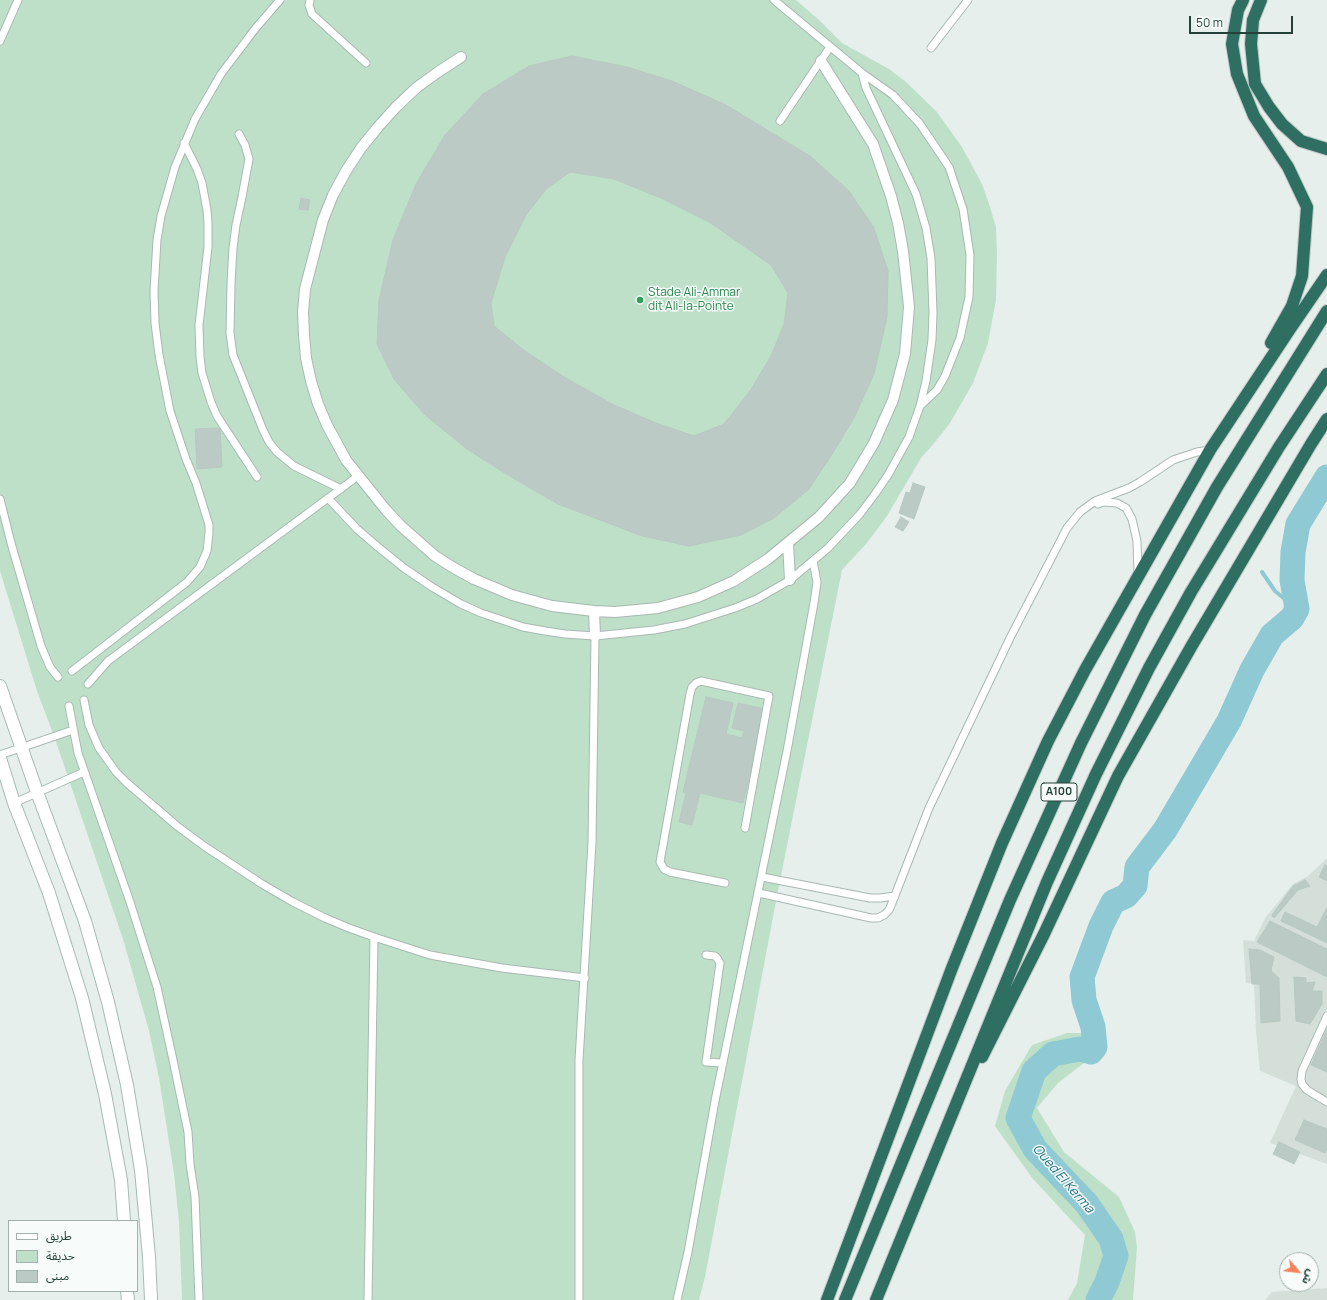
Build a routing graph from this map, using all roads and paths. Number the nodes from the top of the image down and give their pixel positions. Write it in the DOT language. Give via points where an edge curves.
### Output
graph roads {
  1 [pos="18,0"];
  2 [pos="280,0"];
  3 [pos="310,0"];
  4 [pos="774,0"];
  5 [pos="968,0"];
  6 [pos="1243,0"];
  7 [pos="1261,0"];
  8 [pos="0,41"];
  9 [pos="830,47"];
  10 [pos="931,48"];
  11 [pos="461,57"];
  12 [pos="821,61"];
  13 [pos="366,64"];
  14 [pos="862,73"];
  15 [pos="780,121"];
  16 [pos="238,134"];
  17 [pos="184,143"];
  18 [pos="1327,149"];
  19 [pos="1327,275"];
  20 [pos="1327,312"];
  21 [pos="1327,374"];
  22 [pos="920,406"];
  23 [pos="1327,419"];
  24 [pos="1210,450"];
  25 [pos="358,476"];
  26 [pos="257,477"];
  27 [pos="341,489"];
  28 [pos="328,498"];
  29 [pos="0,499"];
  30 [pos="1080,512"];
  31 [pos="788,543"];
  32 [pos="813,561"];
  33 [pos="1138,576"];
  34 [pos="790,580"];
  35 [pos="594,611"];
  36 [pos="595,636"];
  37 [pos="72,671"];
  38 [pos="58,677"];
  39 [pos="88,684"];
  40 [pos="0,686"];
  41 [pos="84,700"];
  42 [pos="69,706"];
  43 [pos="73,730"];
  44 [pos="21,747"];
  45 [pos="0,755"];
  46 [pos="0,758"];
  47 [pos="84,772"];
  48 [pos="37,792"];
  49 [pos="14,803"];
  50 [pos="745,828"];
  51 [pos="762,877"];
  52 [pos="725,883"];
  53 [pos="759,893"];
  54 [pos="895,896"];
  55 [pos="374,938"];
  56 [pos="706,955"];
  57 [pos="585,978"];
  58 [pos="1327,1016"];
  59 [pos="723,1063"];
  60 [pos="1327,1102"];
  61 [pos="954,1111"];
  62 [pos="124,1220"];
  63 [pos="151,1300"];
  64 [pos="199,1300"];
  65 [pos="368,1300"];
  66 [pos="579,1300"];
  67 [pos="677,1300"];
  68 [pos="828,1300"];
  69 [pos="845,1300"];
  70 [pos="876,1300"];
  1 -- 8 [label="lane"];
  2 -- 17 [label="lane" via="221,74"];
  3 -- 13 [label="lane" via="312,14"];
  4 -- 9 [label="lane"];
  5 -- 10 [label="lane"];
  6 -- 24 [label="highway" via="1238,10 1232,44 1237,74 1254,116 1288,167 1307,207 1305,239 1302,276 1292,306 1219,427"];
  7 -- 18 [label="highway" via="1254,20 1251,44 1255,84 1282,124 1301,141"];
  9 -- 12 [label="lane"];
  9 -- 14 [label="lane"];
  11 -- 25 [label="street" via="416,88 361,148 333,195 323,220 305,289 304,335 311,381 326,425"];
  12 -- 15 [label="lane"];
  12 -- 31 [label="street" via="872,144 891,196 907,279 908,331 893,400 874,443 850,482 835,500"];
  14 -- 22 [label="lane" via="866,88 916,194 926,228 931,258 934,313 926,381"];
  14 -- 22 [label="lane" via="893,95 920,124 949,167 963,209 970,255 969,297 956,350 945,376 937,390"];
  16 -- 27 [label="lane" via="249,159 233,248 230,333 233,355 263,430 277,452 294,466"];
  17 -- 26 [label="lane" via="202,183 208,216 208,247 199,326 202,373 217,416"];
  17 -- 37 [label="lane" via="167,191 157,240 155,323 170,411 209,525 207,551 200,567 187,582"];
  19 -- 24 [label="highway"];
  20 -- 69 [label="highway, A100" via="1217,487 1145,615 1081,743 1010,900"];
  21 -- 61 [label="highway, A100" via="1279,447 1191,592 1149,668 1096,774 1047,882"];
  22 -- 32 [label="lane" via="909,437 876,494 860,514"];
  23 -- 61 [label="highway" via="1199,633 1118,776 1000,1024"];
  24 -- 30 [label="lane" via="1173,460 1140,482 1095,501"];
  24 -- 33 [label="highway"];
  25 -- 27 [label="lane"];
  25 -- 35 [label="street" via="417,542 454,568 512,595 552,606"];
  27 -- 28 [label="lane"];
  28 -- 36 [label="lane" via="357,529 404,568 461,604 523,627"];
  28 -- 39 [label="lane" via="108,661"];
  29 -- 38 [label="lane" via="41,646 50,667"];
  30 -- 33 [label="lane" via="1103,502 1117,503 1126,508 1132,519 1137,541"];
  30 -- 54 [label="lane" via="1067,528 1010,638 929,808"];
  31 -- 34 [label="street"];
  31 -- 35 [label="street" via="752,571 698,597 658,608"];
  32 -- 34 [label="lane"];
  32 -- 51 [label="lane" via="817,582 814,603"];
  33 -- 68 [label="highway" via="1048,741 1002,843 952,968"];
  34 -- 36 [label="lane" via="757,599 712,616 654,630"];
  35 -- 36 [label="street"];
  36 -- 57 [label="lane" via="592,843"];
  40 -- 44 [label="main road"];
  41 -- 55 [label="lane" via="91,731 107,761 127,783 177,826 262,884 325,918"];
  42 -- 43 [label="lane"];
  43 -- 44 [label="lane"];
  43 -- 47 [label="lane"];
  44 -- 45 [label="lane"];
  44 -- 48 [label="main road"];
  46 -- 49 [label="main road"];
  47 -- 48 [label="lane"];
  47 -- 64 [label="lane" via="157,987 173,1060 188,1132 195,1197"];
  48 -- 49 [label="lane"];
  48 -- 63 [label="main road" via="85,921 118,1042 140,1170"];
  49 -- 62 [label="main road" via="49,893 82,998 106,1094 121,1180"];
  50 -- 52 [label="lane" via="769,696 696,682 690,694 660,862 664,869 670,872"];
  51 -- 53 [label="lane"];
  51 -- 54 [label="lane" via="870,898"];
  53 -- 54 [label="lane" via="871,918 884,915"];
  53 -- 59 [label="lane"];
  55 -- 57 [label="lane" via="430,955 502,968"];
  55 -- 65 [label="lane"];
  56 -- 59 [label="lane" via="715,956 720,963 706,1062"];
  57 -- 66 [label="lane" via="579,1060"];
  58 -- 60 [label="lane" via="1302,1071 1301,1079 1307,1090"];
  59 -- 67 [label="lane"];
  61 -- 70 [label="highway, A100"];
}
